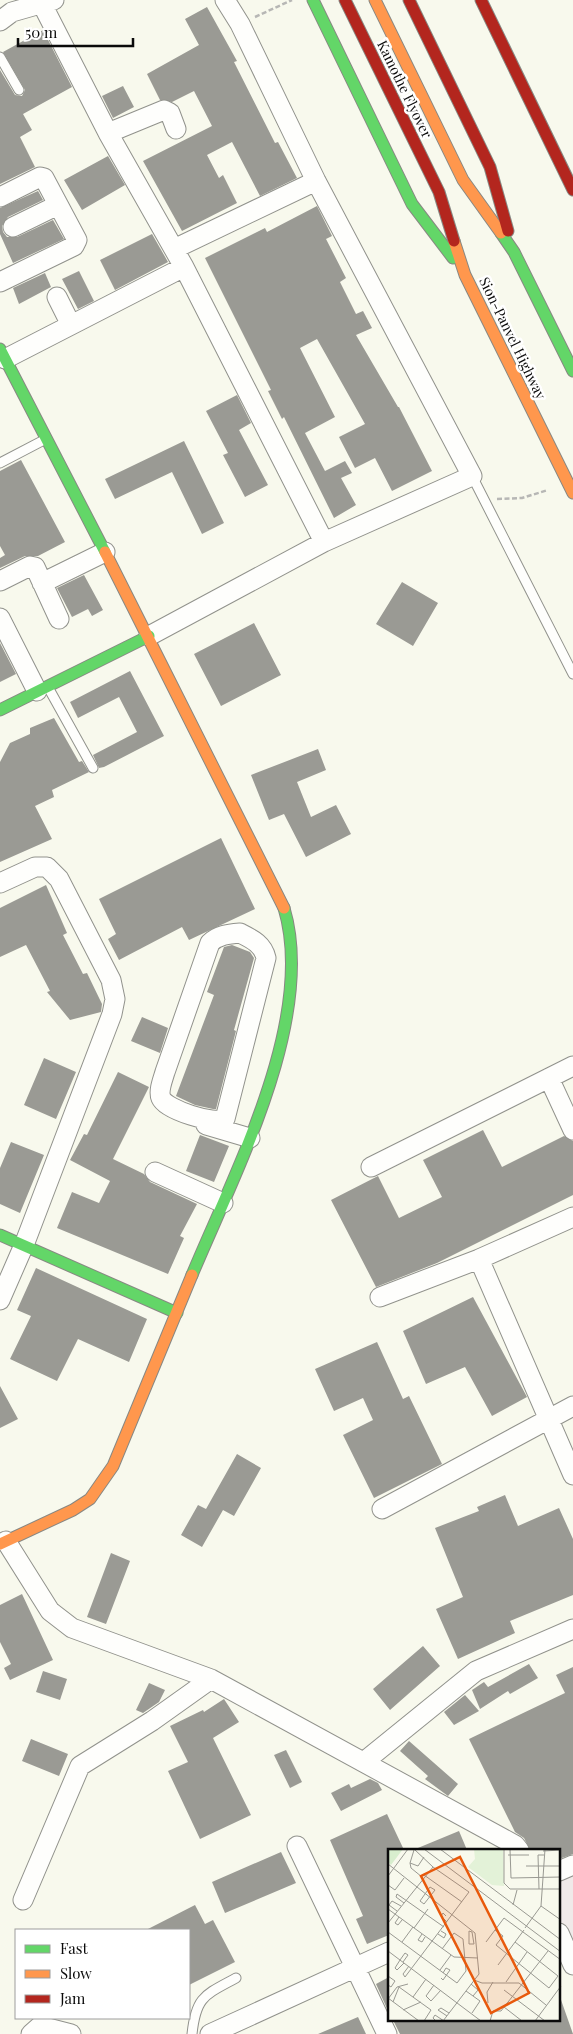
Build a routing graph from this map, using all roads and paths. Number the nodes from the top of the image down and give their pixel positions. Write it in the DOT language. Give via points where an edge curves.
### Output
graph roads {
  1 [pos="225,0"];
  2 [pos="292,0"];
  3 [pos="313,0"];
  4 [pos="344,0"];
  5 [pos="375,0"];
  6 [pos="409,0"];
  7 [pos="481,0"];
  8 [pos="48,2"];
  9 [pos="6,11"];
  10 [pos="240,24"];
  11 [pos="0,57"];
  12 [pos="19,90"];
  13 [pos="176,129"];
  14 [pos="108,133"];
  15 [pos="316,181"];
  16 [pos="573,190"];
  17 [pos="439,192"];
  18 [pos="0,197"];
  19 [pos="58,205"];
  20 [pos="13,227"];
  21 [pos="174,249"];
  22 [pos="514,252"];
  23 [pos="184,267"];
  24 [pos="465,276"];
  25 [pos="0,282"];
  26 [pos="57,297"];
  27 [pos="71,325"];
  28 [pos="3,354"];
  29 [pos="573,372"];
  30 [pos="47,439"];
  31 [pos="0,463"];
  32 [pos="472,476"];
  33 [pos="570,488"];
  34 [pos="483,499"];
  35 [pos="324,542"];
  36 [pos="105,552"];
  37 [pos="0,581"];
  38 [pos="42,583"];
  39 [pos="0,618"];
  40 [pos="59,619"];
  41 [pos="149,636"];
  42 [pos="573,674"];
  43 [pos="42,689"];
  44 [pos="0,710"];
  45 [pos="93,768"];
  46 [pos="0,883"];
  47 [pos="294,957"];
  48 [pos="265,964"];
  49 [pos="573,1066"];
  50 [pos="549,1078"];
  51 [pos="195,1122"];
  52 [pos="573,1130"];
  53 [pos="250,1138"];
  54 [pos="371,1167"];
  55 [pos="155,1172"];
  56 [pos="223,1204"];
  57 [pos="573,1218"];
  58 [pos="0,1235"];
  59 [pos="24,1245"];
  60 [pos="479,1259"];
  61 [pos="380,1297"];
  62 [pos="0,1300"];
  63 [pos="177,1313"];
  64 [pos="573,1406"];
  65 [pos="549,1418"];
  66 [pos="573,1475"];
  67 [pos="382,1509"];
  68 [pos="3,1543"];
  69 [pos="573,1629"];
  70 [pos="211,1679"];
  71 [pos="364,1761"];
  72 [pos="297,1846"];
  73 [pos="518,1849"];
  74 [pos="573,1865"];
  75 [pos="560,1871"];
  76 [pos="23,1900"];
  77 [pos="560,1935"];
  78 [pos="388,1952"];
  79 [pos="573,1966"];
  80 [pos="355,1968"];
  81 [pos="236,1978"];
  82 [pos="31,2034"];
  83 [pos="71,2034"];
  84 [pos="192,2034"];
  85 [pos="210,2034"];
  86 [pos="387,2034"];
  1 -- 10 [label="street"];
  2 -- 10 [label="path"];
  3 -- 24 [label="main road" via="412,204"];
  4 -- 17 [label="main road, Kamothe Flyover"];
  5 -- 22 [label="main road, Kamothe Flyover" via="463,180"];
  6 -- 22 [label="main road" via="490,167"];
  7 -- 16 [label="main road"];
  8 -- 9 [label="street"];
  8 -- 14 [label="street"];
  10 -- 15 [label="street"];
  11 -- 12 [label="lane"];
  13 -- 14 [label="street" via="170,113 164,110"];
  14 -- 21 [label="street"];
  15 -- 21 [label="street"];
  15 -- 32 [label="street"];
  17 -- 24 [label="main road, Sion-Panvel Highway"];
  18 -- 19 [label="street" via="40,177 44,178"];
  19 -- 20 [label="street"];
  19 -- 25 [label="street" via="77,240 74,246"];
  21 -- 23 [label="street"];
  22 -- 29 [label="main road"];
  23 -- 27 [label="street"];
  23 -- 35 [label="street"];
  24 -- 33 [label="main road, Sion-Panvel Highway"];
  26 -- 27 [label="street"];
  27 -- 28 [label="street"];
  28 -- 30 [label="main road"];
  30 -- 31 [label="lane"];
  30 -- 36 [label="main road"];
  32 -- 34 [label="lane"];
  32 -- 35 [label="street"];
  33 -- 34 [label="path" via="522,498"];
  34 -- 42 [label="lane"];
  35 -- 41 [label="street"];
  36 -- 38 [label="street"];
  36 -- 41 [label="main road"];
  37 -- 38 [label="street" via="30,566 35,567"];
  38 -- 40 [label="street"];
  39 -- 43 [label="street"];
  41 -- 43 [label="main road"];
  41 -- 47 [label="main road" via="281,900"];
  43 -- 44 [label="main road"];
  43 -- 45 [label="lane"];
  46 -- 59 [label="street" via="35,867 47,867 58,879 111,980 115,999"];
  47 -- 48 [label="street"];
  47 -- 53 [label="main road" via="280,1047 268,1095"];
  48 -- 48 [label="street" via="262,947 240,933 215,938 210,943 165,1072 160,1092 167,1106 211,1121 225,1119"];
  49 -- 50 [label="street"];
  50 -- 52 [label="street"];
  50 -- 54 [label="street"];
  51 -- 53 [label="street"];
  53 -- 56 [label="main road"];
  55 -- 56 [label="street"];
  56 -- 63 [label="main road"];
  57 -- 60 [label="street"];
  58 -- 59 [label="main road"];
  59 -- 62 [label="street"];
  59 -- 63 [label="main road"];
  60 -- 61 [label="street"];
  60 -- 65 [label="street"];
  63 -- 68 [label="main road" via="103,1483 90,1499 73,1510"];
  64 -- 65 [label="street"];
  65 -- 66 [label="street"];
  65 -- 67 [label="street"];
  68 -- 70 [label="street" via="50,1611 72,1628"];
  69 -- 71 [label="street" via="476,1671"];
  70 -- 71 [label="street"];
  70 -- 76 [label="street" via="152,1722 80,1766"];
  71 -- 73 [label="street" via="515,1844"];
  72 -- 80 [label="street"];
  74 -- 75 [label="street"];
  77 -- 79 [label="street"];
  78 -- 80 [label="street"];
  80 -- 85 [label="street"];
  80 -- 86 [label="street"];
  81 -- 84 [label="lane" via="200,2001 194,2014"];
  82 -- 83 [label="street" via="40,2026"];
}
